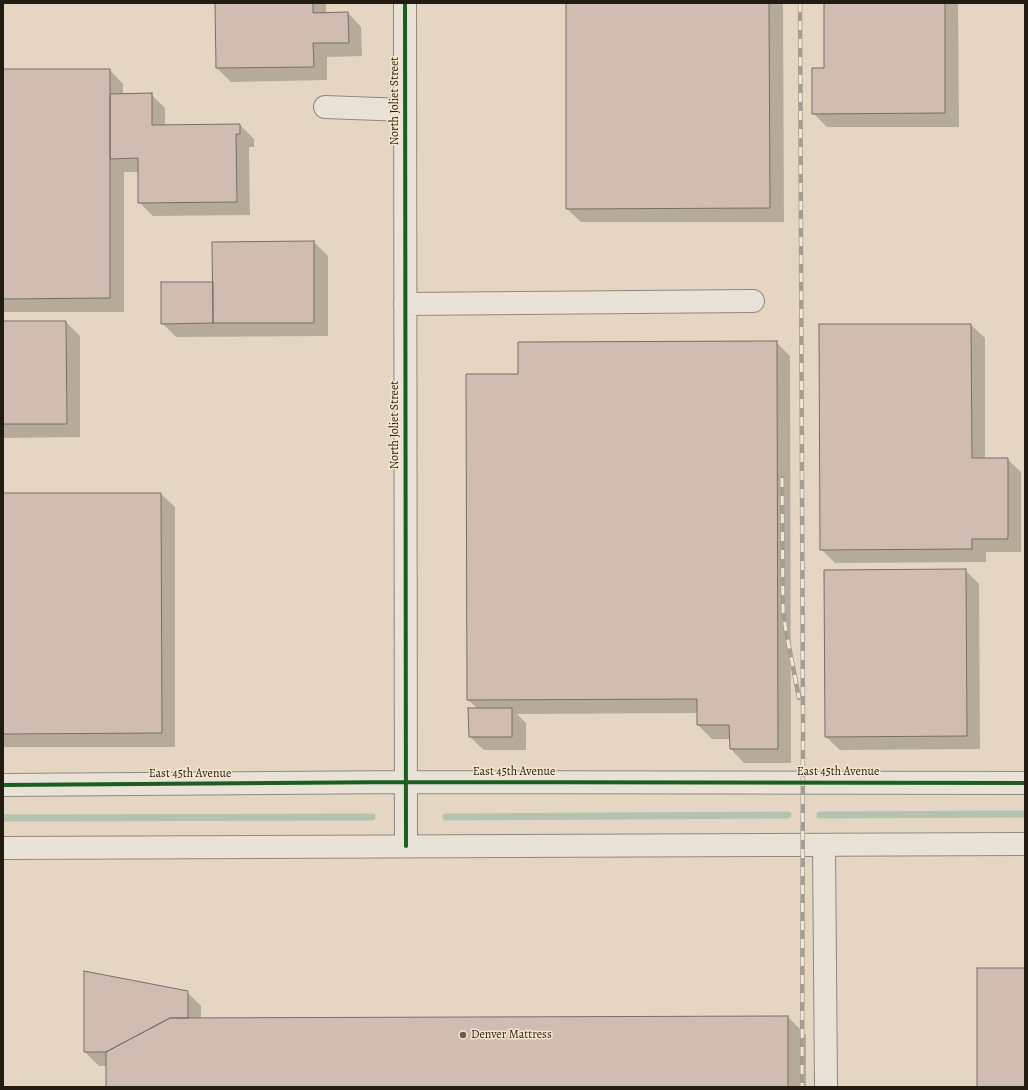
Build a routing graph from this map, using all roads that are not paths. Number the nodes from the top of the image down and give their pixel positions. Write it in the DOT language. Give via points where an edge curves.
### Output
graph roads {
  1 [pos="405,3"];
  2 [pos="325,107"];
  3 [pos="405,110"];
  4 [pos="753,301"];
  5 [pos="405,304"];
  6 [pos="406,782"];
  7 [pos="1025,783"];
  8 [pos="3,785"];
  9 [pos="1025,844"];
  10 [pos="824,845"];
  11 [pos="406,846"];
  12 [pos="3,848"];
  13 [pos="826,1087"];
  1 -- 3 [label="street, North Joliet Street"];
  2 -- 3 [label="street"];
  3 -- 5 [label="street, North Joliet Street"];
  4 -- 5 [label="street"];
  5 -- 6 [label="street, North Joliet Street"];
  6 -- 7 [label="street, East 45th Avenue"];
  6 -- 8 [label="street, East 45th Avenue"];
  6 -- 11 [label="street, North Joliet Street"];
  9 -- 10 [label="street"];
  10 -- 11 [label="street"];
  10 -- 13 [label="street"];
  11 -- 12 [label="street"];
}
